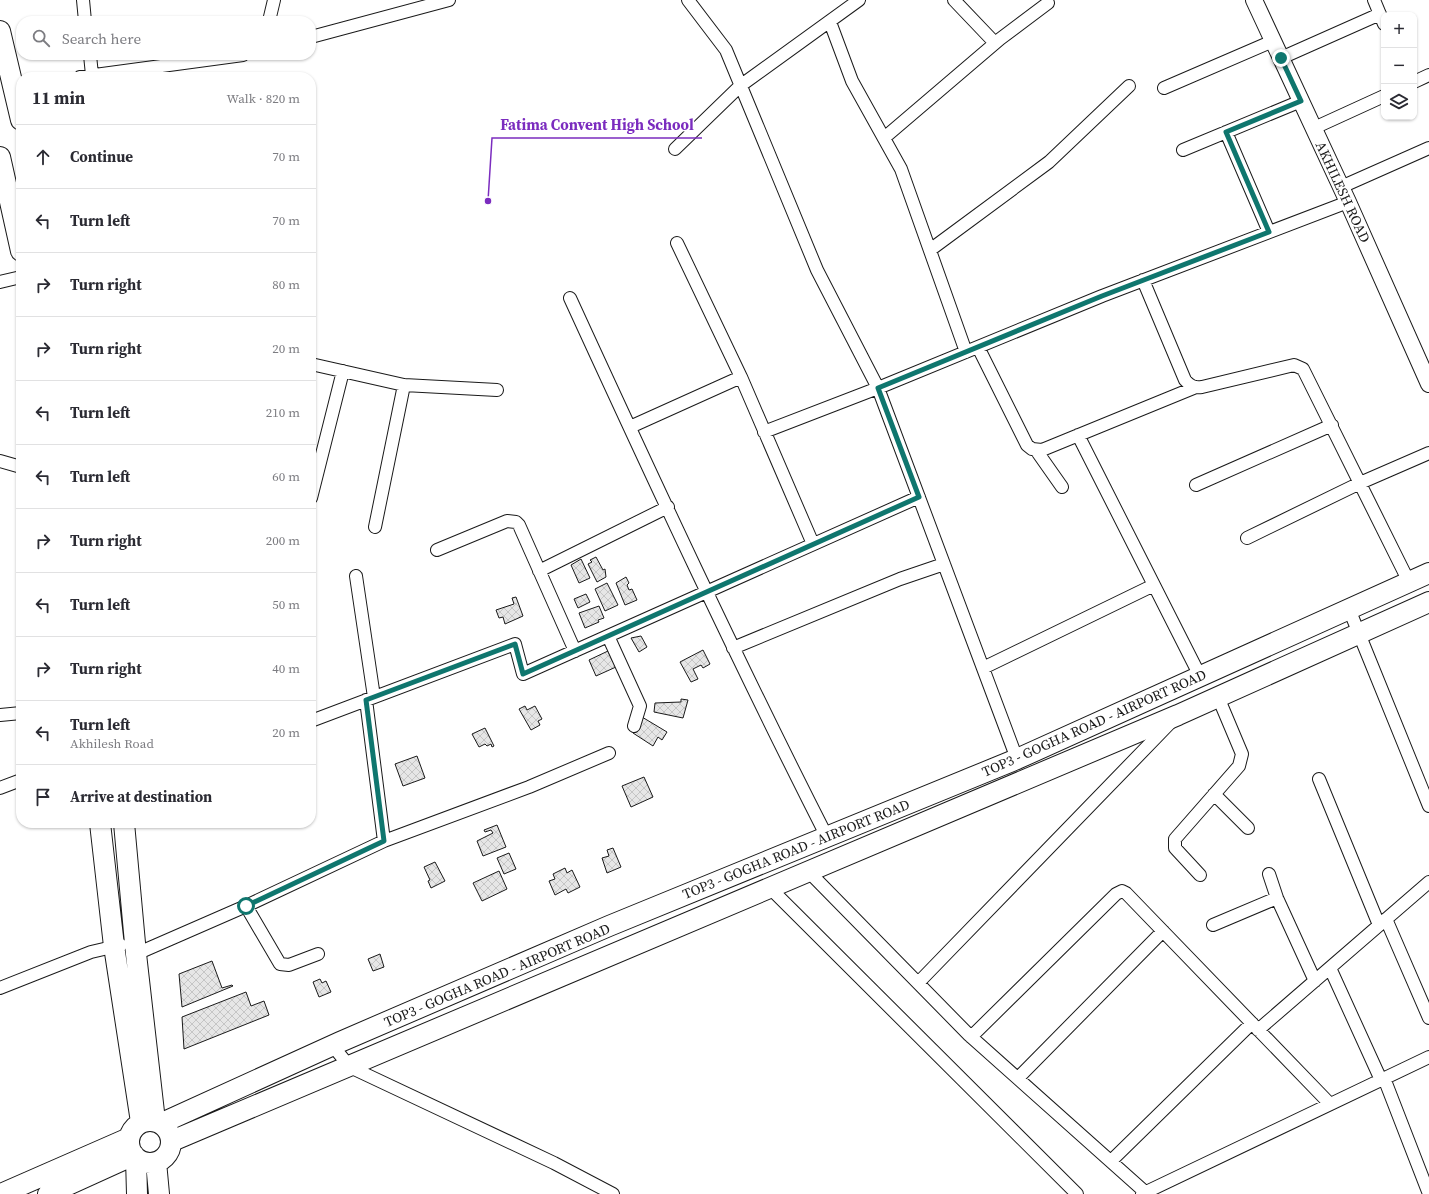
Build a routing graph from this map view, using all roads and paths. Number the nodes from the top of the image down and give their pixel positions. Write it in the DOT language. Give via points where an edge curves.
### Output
graph roads {
  1 [pos="83,0"];
  2 [pos="274,0"];
  3 [pos="449,0"];
  4 [pos="688,0"];
  5 [pos="859,0"];
  6 [pos="954,0"];
  7 [pos="1254,0"];
  8 [pos="1374,0"];
  9 [pos="1048,3"];
  10 [pos="85,16"];
  11 [pos="270,16"];
  12 [pos="1381,17"];
  13 [pos="1381,19"];
  14 [pos="830,22"];
  15 [pos="0,31"];
  16 [pos="316,37"];
  17 [pos="1273,41"];
  18 [pos="995,43"];
  19 [pos="1281,58"];
  20 [pos="90,60"];
  21 [pos="205,60"];
  22 [pos="92,72"];
  23 [pos="115,72"];
  24 [pos="1429,75"];
  25 [pos="1417,81"];
  26 [pos="12,86"];
  27 [pos="740,86"];
  28 [pos="1129,86"];
  29 [pos="1164,88"];
  30 [pos="1381,97"];
  31 [pos="16,101"];
  32 [pos="1301,101"];
  33 [pos="1314,128"];
  34 [pos="1226,132"];
  35 [pos="884,138"];
  36 [pos="1429,148"];
  37 [pos="675,149"];
  38 [pos="1182,150"];
  39 [pos="0,157"];
  40 [pos="1341,187"];
  41 [pos="1348,202"];
  42 [pos="5,205"];
  43 [pos="1269,232"];
  44 [pos="16,237"];
  45 [pos="677,243"];
  46 [pos="930,250"];
  47 [pos="16,279"];
  48 [pos="1143,280"];
  49 [pos="0,282"];
  50 [pos="570,298"];
  51 [pos="978,347"];
  52 [pos="966,352"];
  53 [pos="316,365"];
  54 [pos="344,371"];
  55 [pos="741,377"];
  56 [pos="1429,384"];
  57 [pos="404,385"];
  58 [pos="1196,387"];
  59 [pos="878,388"];
  60 [pos="497,390"];
  61 [pos="1332,426"];
  62 [pos="630,427"];
  63 [pos="764,432"];
  64 [pos="1078,435"];
  65 [pos="1036,450"];
  66 [pos="1429,453"];
  67 [pos="0,461"];
  68 [pos="16,466"];
  69 [pos="316,479"];
  70 [pos="1360,484"];
  71 [pos="1196,485"];
  72 [pos="1062,487"];
  73 [pos="919,497"];
  74 [pos="668,507"];
  75 [pos="375,527"];
  76 [pos="1247,538"];
  77 [pos="813,544"];
  78 [pos="437,550"];
  79 [pos="944,564"];
  80 [pos="539,571"];
  81 [pos="1429,572"];
  82 [pos="356,576"];
  83 [pos="1409,582"];
  84 [pos="1154,585"];
  85 [pos="706,592"];
  86 [pos="1429,602"];
  87 [pos="1349,609"];
  88 [pos="1359,634"];
  89 [pos="608,636"];
  90 [pos="733,648"];
  91 [pos="575,651"];
  92 [pos="983,668"];
  93 [pos="1200,676"];
  94 [pos="1218,697"];
  95 [pos="370,699"];
  96 [pos="16,713"];
  97 [pos="0,715"];
  98 [pos="1178,715"];
  99 [pos="316,719"];
  100 [pos="634,726"];
  101 [pos="608,753"];
  102 [pos="1017,759"];
  103 [pos="1319,779"];
  104 [pos="16,782"];
  105 [pos="0,788"];
  106 [pos="1214,794"];
  107 [pos="1429,806"];
  108 [pos="101,828"];
  109 [pos="124,828"];
  110 [pos="1248,828"];
  111 [pos="827,837"];
  112 [pos="384,841"];
  113 [pos="809,872"];
  114 [pos="1269,874"];
  115 [pos="1200,875"];
  116 [pos="1429,882"];
  117 [pos="770,888"];
  118 [pos="1277,898"];
  119 [pos="246,906"];
  120 [pos="1383,922"];
  121 [pos="1213,925"];
  122 [pos="1163,931"];
  123 [pos="114,946"];
  124 [pos="136,948"];
  125 [pos="318,954"];
  126 [pos="1330,968"];
  127 [pos="1315,981"];
  128 [pos="919,982"];
  129 [pos="0,988"];
  130 [pos="1429,1018"];
  131 [pos="1255,1027"];
  132 [pos="972,1037"];
  133 [pos="332,1046"];
  134 [pos="1429,1057"];
  135 [pos="350,1067"];
  136 [pos="1018,1078"];
  137 [pos="1382,1079"];
  138 [pos="1330,1104"];
  139 [pos="153,1122"];
  140 [pos="172,1141"];
  141 [pos="133,1151"];
  142 [pos="1111,1161"];
  143 [pos="156,1162"];
  144 [pos="1144,1193"];
  145 [pos="1,1194"];
  146 [pos="48,1194"];
  147 [pos="137,1194"];
  148 [pos="158,1194"];
  149 [pos="614,1194"];
  150 [pos="1076,1194"];
  151 [pos="1429,1194"];
  1 -- 10 [label="street"];
  2 -- 11 [label="street"];
  3 -- 16 [label="street"];
  4 -- 27 [label="street" via="726,50"];
  5 -- 14 [label="street"];
  6 -- 18 [label="street"];
  7 -- 17 [label="street, AKHILESH ROAD"];
  8 -- 12 [label="street"];
  9 -- 18 [label="street"];
  13 -- 19 [label="street"];
  14 -- 27 [label="street"];
  14 -- 35 [label="street" via="852,81"];
  15 -- 26 [label="main road"];
  17 -- 19 [label="street, AKHILESH ROAD"];
  17 -- 29 [label="street"];
  18 -- 35 [label="street"];
  19 -- 32 [label="street, AKHILESH ROAD"];
  20 -- 22 [label="street"];
  21 -- 23 [label="street"];
  24 -- 25 [label="street"];
  26 -- 31 [label="main road"];
  27 -- 37 [label="street"];
  27 -- 59 [label="street" via="817,270"];
  28 -- 46 [label="street" via="1049,162"];
  30 -- 33 [label="street"];
  32 -- 33 [label="street, AKHILESH ROAD"];
  32 -- 34 [label="street"];
  33 -- 40 [label="street, AKHILESH ROAD"];
  34 -- 38 [label="street"];
  34 -- 43 [label="street"];
  35 -- 46 [label="street" via="901,169"];
  36 -- 40 [label="street"];
  39 -- 42 [label="main road"];
  40 -- 41 [label="street, AKHILESH ROAD"];
  41 -- 43 [label="street"];
  41 -- 56 [label="street, AKHILESH ROAD"];
  42 -- 44 [label="main road"];
  43 -- 48 [label="street"];
  45 -- 55 [label="street"];
  46 -- 52 [label="street"];
  47 -- 49 [label="street"];
  48 -- 51 [label="street"];
  48 -- 58 [label="street" via="1186,380 1189,385"];
  50 -- 62 [label="street"];
  51 -- 52 [label="street"];
  51 -- 65 [label="street" via="1027,445"];
  52 -- 59 [label="street"];
  53 -- 54 [label="street"];
  54 -- 57 [label="street"];
  54 -- 69 [label="street"];
  55 -- 62 [label="street"];
  55 -- 63 [label="street"];
  57 -- 60 [label="street"];
  57 -- 75 [label="street"];
  58 -- 61 [label="street" via="1299,366 1306,373"];
  58 -- 64 [label="street"];
  59 -- 63 [label="street"];
  59 -- 73 [label="street"];
  61 -- 70 [label="street"];
  61 -- 71 [label="street"];
  62 -- 74 [label="street"];
  63 -- 77 [label="street"];
  64 -- 65 [label="street" via="1042,450"];
  64 -- 84 [label="street"];
  65 -- 72 [label="street"];
  66 -- 70 [label="street"];
  67 -- 68 [label="street"];
  70 -- 76 [label="street"];
  70 -- 83 [label="street"];
  73 -- 77 [label="street"];
  73 -- 79 [label="street"];
  74 -- 80 [label="street"];
  74 -- 85 [label="street"];
  77 -- 85 [label="street"];
  78 -- 80 [label="street" via="512,520 519,525"];
  79 -- 90 [label="street" via="900,579"];
  79 -- 92 [label="street"];
  80 -- 91 [label="street"];
  81 -- 83 [label="main road, TOP3 - GOGHA ROAD - AIRPORT ROAD"];
  82 -- 95 [label="street"];
  83 -- 87 [label="main road, TOP3 - GOGHA ROAD - AIRPORT ROAD"];
  84 -- 92 [label="street"];
  84 -- 93 [label="street"];
  85 -- 89 [label="street"];
  85 -- 90 [label="street"];
  86 -- 88 [label="main road, TOP3 - GOGHA ROAD - AIRPORT ROAD"];
  87 -- 88 [label="street"];
  87 -- 93 [label="main road, TOP3 - GOGHA ROAD - AIRPORT ROAD"];
  88 -- 94 [label="main road, TOP3 - GOGHA ROAD - AIRPORT ROAD"];
  88 -- 107 [label="street"];
  89 -- 91 [label="street"];
  89 -- 100 [label="street" via="640,706"];
  90 -- 111 [label="street"];
  91 -- 95 [label="street" via="523,674 515,644"];
  92 -- 102 [label="street"];
  93 -- 102 [label="main road, TOP3 - GOGHA ROAD - AIRPORT ROAD"];
  94 -- 98 [label="main road, TOP3 - GOGHA ROAD - AIRPORT ROAD"];
  94 -- 106 [label="street" via="1242,754 1239,766"];
  95 -- 99 [label="street"];
  95 -- 112 [label="street"];
  96 -- 97 [label="street"];
  98 -- 113 [label="main road, TOP3 - GOGHA ROAD - AIRPORT ROAD"];
  98 -- 128 [label="street"];
  101 -- 112 [label="street" via="529,787"];
  102 -- 111 [label="main road, TOP3 - GOGHA ROAD - AIRPORT ROAD"];
  103 -- 120 [label="street"];
  104 -- 105 [label="street"];
  106 -- 110 [label="street"];
  106 -- 115 [label="street" via="1174,843 1175,848"];
  108 -- 123 [label="main road"];
  109 -- 124 [label="main road"];
  111 -- 133 [label="main road, TOP3 - GOGHA ROAD - AIRPORT ROAD" via="609,926"];
  112 -- 119 [label="street"];
  113 -- 117 [label="main road, TOP3 - GOGHA ROAD - AIRPORT ROAD"];
  113 -- 128 [label="street"];
  114 -- 118 [label="street"];
  116 -- 120 [label="street"];
  117 -- 135 [label="main road, TOP3 - GOGHA ROAD - AIRPORT ROAD"];
  117 -- 150 [label="street"];
  118 -- 121 [label="street"];
  118 -- 127 [label="street"];
  119 -- 124 [label="street"];
  119 -- 125 [label="street" via="280,964 289,965"];
  120 -- 126 [label="street"];
  120 -- 130 [label="street"];
  122 -- 131 [label="street"];
  122 -- 132 [label="street" via="1126,892 1119,892"];
  122 -- 136 [label="street"];
  123 -- 124 [label="street"];
  123 -- 129 [label="street" via="91,952"];
  123 -- 139 [label="main road"];
  124 -- 139 [label="main road"];
  126 -- 127 [label="street"];
  126 -- 137 [label="street"];
  127 -- 131 [label="street"];
  128 -- 132 [label="street"];
  131 -- 138 [label="street"];
  131 -- 142 [label="street"];
  132 -- 136 [label="street"];
  133 -- 135 [label="street"];
  133 -- 139 [label="main road, TOP3 - GOGHA ROAD - AIRPORT ROAD"];
  134 -- 137 [label="street"];
  135 -- 140 [label="main road, TOP3 - GOGHA ROAD - AIRPORT ROAD"];
  135 -- 149 [label="street"];
  136 -- 142 [label="street"];
  137 -- 138 [label="street"];
  137 -- 151 [label="street"];
  138 -- 144 [label="street"];
  139 -- 140 [label="main road" via="167,1128"];
  139 -- 141 [label="main road" via="131,1132"];
  140 -- 143 [label="main road" via="168,1155"];
  141 -- 143 [label="main road" via="142,1162"];
  141 -- 145 [label="main road"];
  141 -- 146 [label="main road"];
  141 -- 147 [label="main road"];
  142 -- 144 [label="street"];
  143 -- 148 [label="main road"];
}
